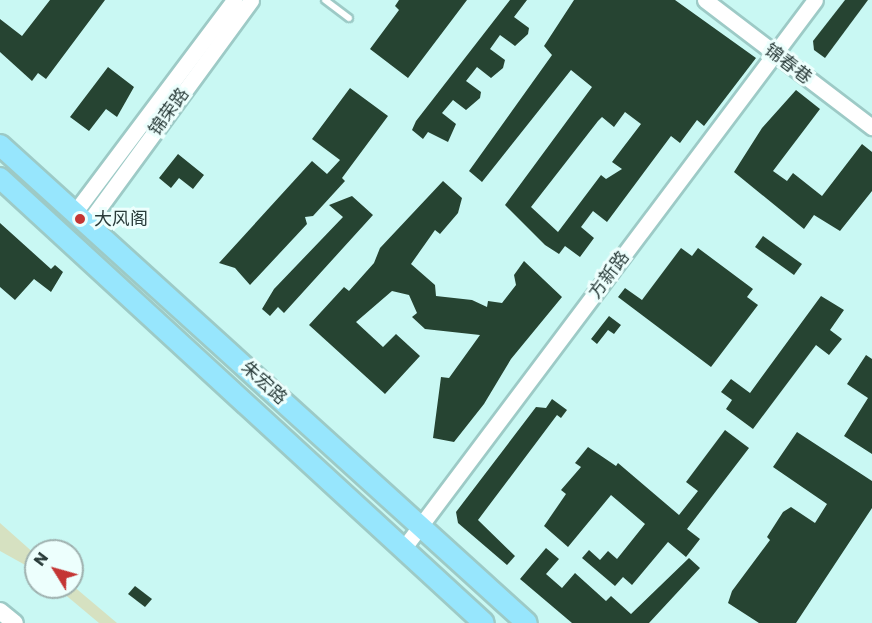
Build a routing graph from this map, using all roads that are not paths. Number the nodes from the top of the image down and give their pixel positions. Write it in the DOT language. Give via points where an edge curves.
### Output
graph roads {
  1 [pos="234,0"];
  2 [pos="251,0"];
  3 [pos="325,0"];
  4 [pos="705,0"];
  5 [pos="815,0"];
  6 [pos="349,18"];
  7 [pos="774,54"];
  8 [pos="872,127"];
  9 [pos="0,145"];
  10 [pos="0,178"];
  11 [pos="81,218"];
  12 [pos="421,528"];
  13 [pos="403,549"];
  14 [pos="0,610"];
  15 [pos="15,623"];
  16 [pos="484,623"];
  17 [pos="527,623"];
  1 -- 11 [label="street, 锦荣路"];
  2 -- 11 [label="street, 锦荣路"];
  3 -- 6 [label="lane"];
  4 -- 7 [label="street, 锦春巷"];
  5 -- 7 [label="street, 方新路"];
  7 -- 8 [label="street, 锦春巷"];
  7 -- 12 [label="street, 方新路"];
  9 -- 11 [label="main road, 朱宏路"];
  10 -- 13 [label="main road, 朱宏路"];
  11 -- 12 [label="main road, 朱宏路"];
  12 -- 13 [label="street, 方新路"];
  12 -- 17 [label="main road, 朱宏路"];
  13 -- 16 [label="main road, 朱宏路"];
  14 -- 15 [label="main road"];
}
